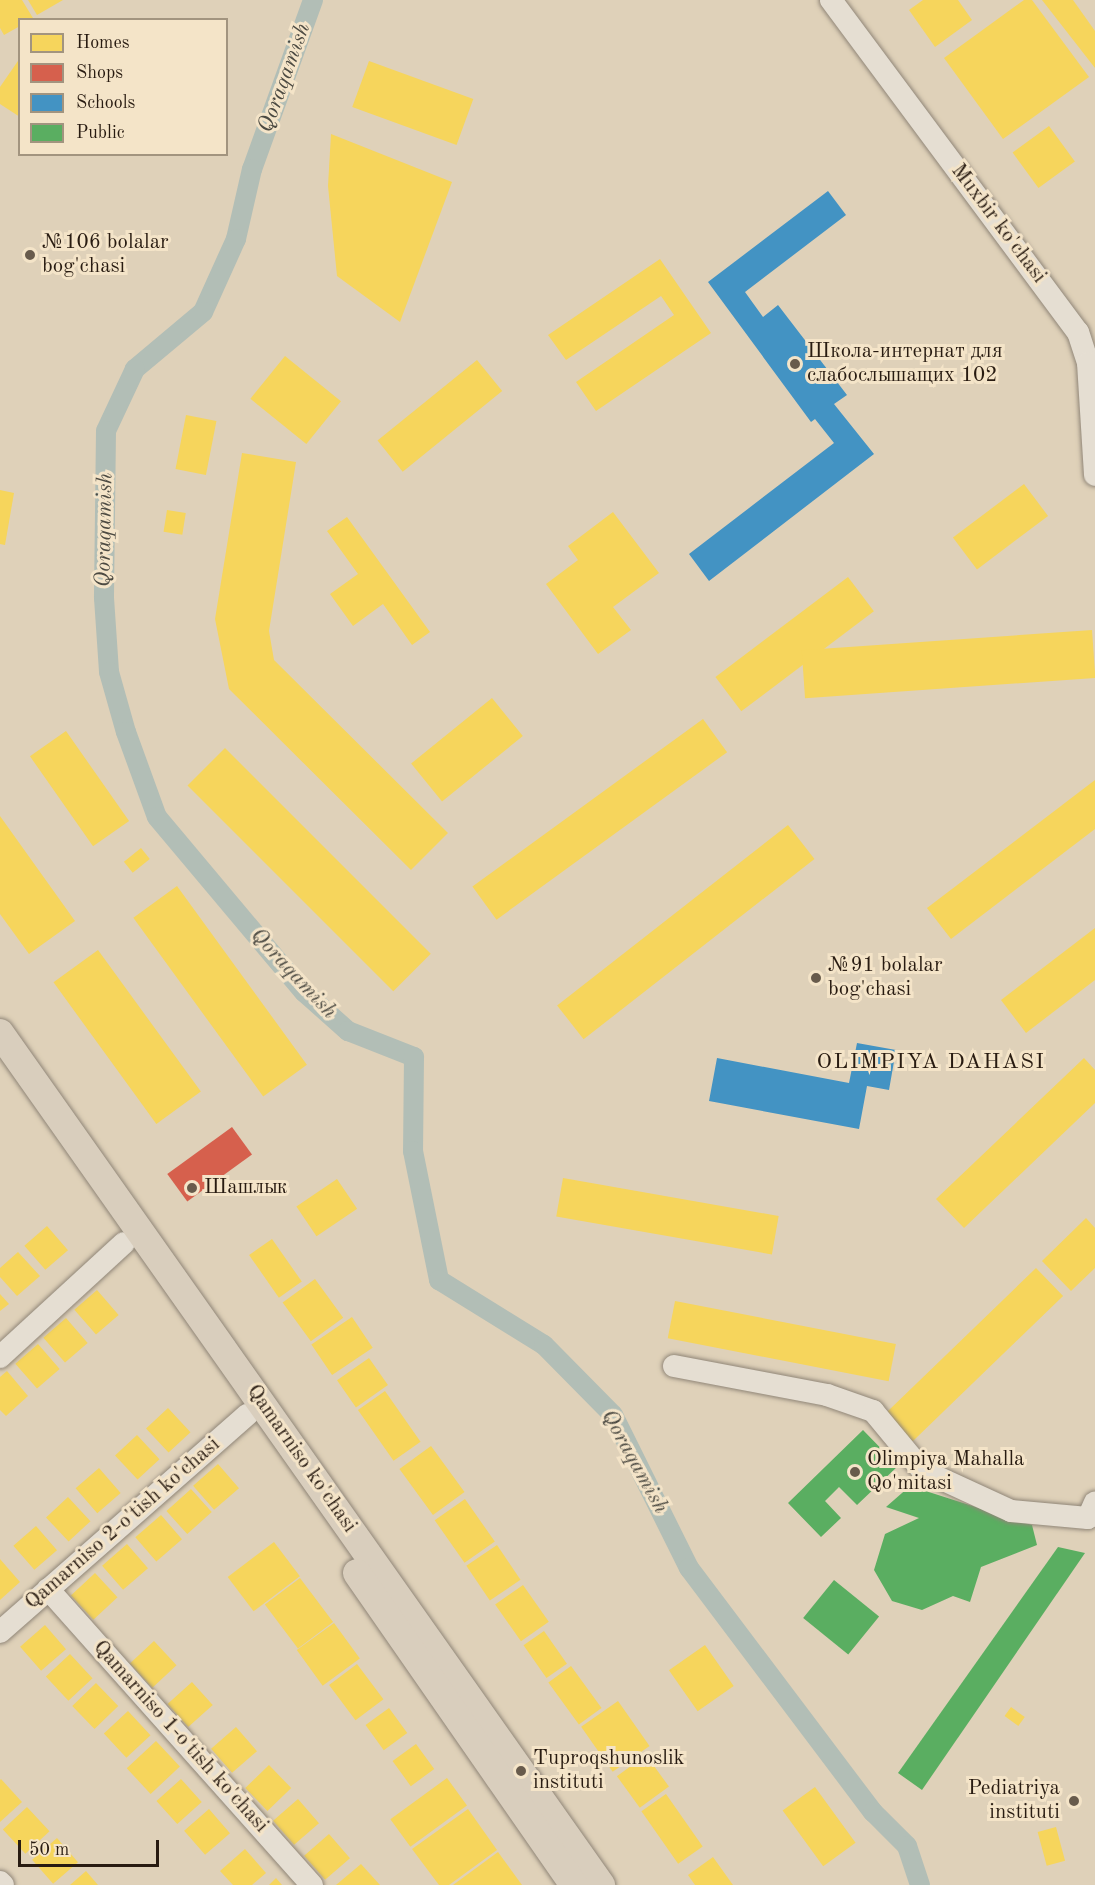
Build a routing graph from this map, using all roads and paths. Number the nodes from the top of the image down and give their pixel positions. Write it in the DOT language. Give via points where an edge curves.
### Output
graph roads {
  1 [pos="831,0"];
  2 [pos="1095,475"];
  3 [pos="0,1033"];
  4 [pos="0,1066"];
  5 [pos="124,1243"];
  6 [pos="0,1358"];
  7 [pos="674,1366"];
  8 [pos="247,1415"];
  9 [pos="1095,1502"];
  10 [pos="48,1589"];
  11 [pos="0,1632"];
  12 [pos="312,1885"];
  13 [pos="574,1885"];
  14 [pos="601,1885"];
  1 -- 2 [label="street, Muxbir ko'chasi" via="1078,332 1088,363"];
  3 -- 14 [label="main road, Qamarniso ko'chasi"];
  4 -- 5 [label="main road, Qamarniso ko'chasi"];
  5 -- 6 [label="street"];
  5 -- 8 [label="main road, Qamarniso ko'chasi"];
  7 -- 9 [label="street" via="827,1395 873,1412 922,1470 1011,1512 1088,1518"];
  8 -- 10 [label="street, Qamarniso 2-o'tish ko'chasi"];
  8 -- 13 [label="main road, Qamarniso ko'chasi"];
  10 -- 11 [label="street, Qamarniso 2-o'tish ko'chasi"];
  10 -- 12 [label="street, Qamarniso 1-o'tish ko'chasi"];
}
